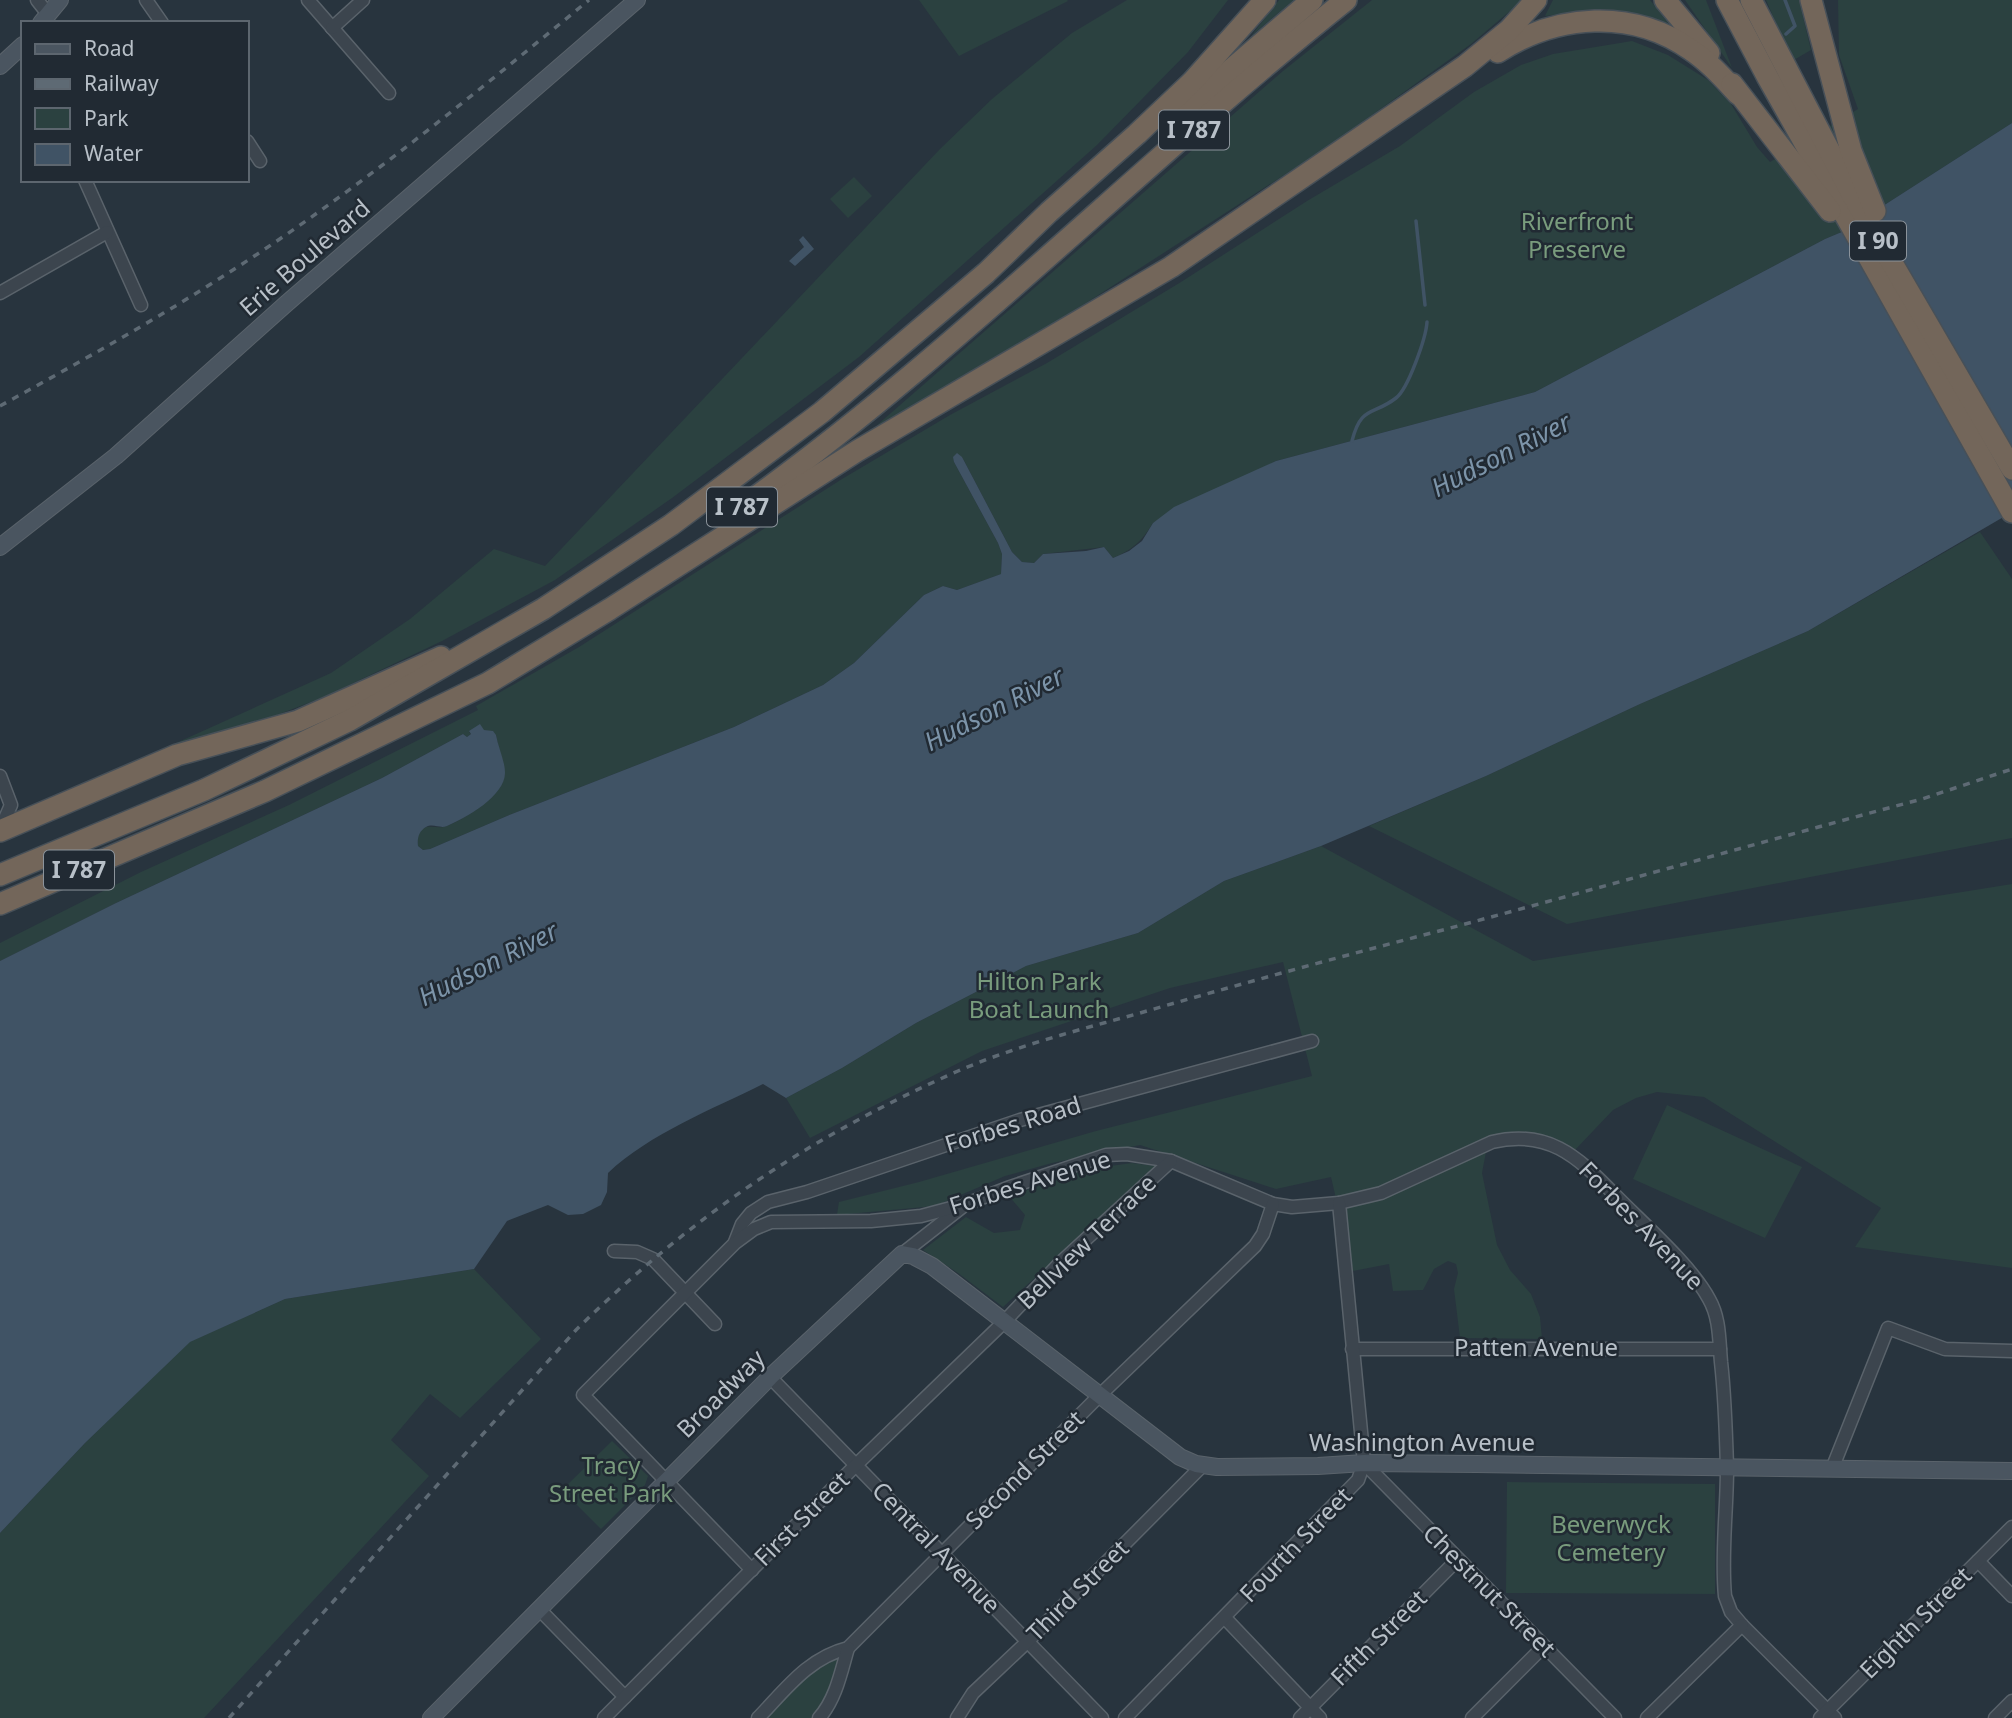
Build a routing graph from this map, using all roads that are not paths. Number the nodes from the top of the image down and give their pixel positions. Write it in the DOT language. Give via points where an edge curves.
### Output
graph roads {
  1 [pos="37,0"];
  2 [pos="60,0"];
  3 [pos="146,0"];
  4 [pos="308,0"];
  5 [pos="363,0"];
  6 [pos="637,0"];
  7 [pos="1265,0"];
  8 [pos="1312,0"];
  9 [pos="1346,0"];
  10 [pos="1536,0"];
  11 [pos="1665,0"];
  12 [pos="1727,0"];
  13 [pos="1751,0"];
  14 [pos="1811,0"];
  15 [pos="1819,0"];
  16 [pos="44,18"];
  17 [pos="161,21"];
  18 [pos="332,28"];
  19 [pos="21,47"];
  20 [pos="1824,47"];
  21 [pos="0,66"];
  22 [pos="1775,71"];
  23 [pos="388,93"];
  24 [pos="1738,94"];
  25 [pos="1389,118"];
  26 [pos="248,143"];
  27 [pos="260,161"];
  28 [pos="86,182"];
  29 [pos="107,232"];
  30 [pos="986,273"];
  31 [pos="0,293"];
  32 [pos="141,305"];
  33 [pos="1900,314"];
  34 [pos="1979,411"];
  35 [pos="2012,469"];
  36 [pos="2012,512"];
  37 [pos="0,547"];
  38 [pos="508,630"];
  39 [pos="416,716"];
  40 [pos="0,776"];
  41 [pos="0,831"];
  42 [pos="0,875"];
  43 [pos="0,904"];
  44 [pos="1312,1041"];
  45 [pos="1171,1161"];
  46 [pos="1339,1203"];
  47 [pos="966,1204"];
  48 [pos="1273,1204"];
  49 [pos="735,1243"];
  50 [pos="614,1251"];
  51 [pos="902,1254"];
  52 [pos="685,1292"];
  53 [pos="1003,1323"];
  54 [pos="715,1324"];
  55 [pos="1352,1349"];
  56 [pos="1720,1349"];
  57 [pos="2012,1351"];
  58 [pos="770,1377"];
  59 [pos="1099,1396"];
  60 [pos="1364,1463"];
  61 [pos="856,1465"];
  62 [pos="1203,1465"];
  63 [pos="1727,1467"];
  64 [pos="1832,1469"];
  65 [pos="2012,1471"];
  66 [pos="667,1481"];
  67 [pos="2012,1527"];
  68 [pos="942,1554"];
  69 [pos="1458,1559"];
  70 [pos="1978,1561"];
  71 [pos="752,1570"];
  72 [pos="2012,1596"];
  73 [pos="539,1609"];
  74 [pos="1224,1618"];
  75 [pos="1742,1625"];
  76 [pos="1027,1642"];
  77 [pos="1544,1646"];
  78 [pos="848,1648"];
  79 [pos="625,1697"];
  80 [pos="2012,1701"];
  81 [pos="1310,1708"];
  82 [pos="1827,1716"];
  83 [pos="431,1718"];
  84 [pos="604,1718"];
  85 [pos="758,1718"];
  86 [pos="819,1718"];
  87 [pos="957,1718"];
  88 [pos="1102,1718"];
  89 [pos="1125,1718"];
  90 [pos="1300,1718"];
  91 [pos="1320,1718"];
  92 [pos="1472,1718"];
  93 [pos="1615,1718"];
  94 [pos="1647,1718"];
  95 [pos="1995,1718"];
  1 -- 16 [label="street"];
  2 -- 16 [label="street"];
  3 -- 17 [label="street"];
  4 -- 18 [label="street"];
  5 -- 18 [label="street"];
  6 -- 37 [label="street, Erie Boulevard" via="116,456"];
  7 -- 30 [label="highway" via="1184,90"];
  8 -- 30 [label="highway, I 787" via="1058,219"];
  9 -- 39 [label="highway, I 787" via="926,362 803,462 632,582"];
  10 -- 25 [label="highway" via="1494,43"];
  11 -- 24 [label="highway"];
  12 -- 22 [label="highway, I 90"];
  13 -- 22 [label="highway, I 90"];
  14 -- 20 [label="highway"];
  15 -- 20 [label="highway"];
  18 -- 23 [label="street"];
  19 -- 21 [label="street"];
  20 -- 34 [label="highway" via="1846,135 1868,195"];
  22 -- 33 [label="highway, I 90"];
  22 -- 34 [label="highway, I 90"];
  24 -- 25 [label="highway" via="1705,61 1667,35 1625,22 1581,21 1527,35 1445,89"];
  24 -- 33 [label="highway" via="1823,200"];
  25 -- 39 [label="highway" via="1129,293 857,452 510,670 467,695"];
  26 -- 27 [label="street"];
  28 -- 29 [label="street"];
  29 -- 31 [label="street"];
  29 -- 32 [label="street"];
  30 -- 38 [label="highway, I 787" via="763,458 671,526"];
  33 -- 36 [label="highway, I 90"];
  34 -- 35 [label="highway, I 90"];
  38 -- 41 [label="highway" via="298,720 164,760"];
  38 -- 42 [label="highway, I 787" via="300,745"];
  39 -- 43 [label="highway, I 787" via="265,791"];
  40 -- 41 [label="street" via="12,805"];
  44 -- 49 [label="street, Forbes Road" via="1020,1120 768,1202 742,1224"];
  45 -- 47 [label="street, Forbes Avenue" via="1106,1155"];
  45 -- 48 [label="street, Forbes Avenue"];
  45 -- 53 [label="street, Bellview Terrace"];
  46 -- 48 [label="street, Forbes Avenue"];
  46 -- 55 [label="street, Fourth Street"];
  46 -- 56 [label="street, Forbes Avenue" via="1381,1193 1492,1142 1531,1138 1552,1144 1592,1172 1703,1288 1717,1322"];
  47 -- 49 [label="street, Forbes Avenue" via="921,1216 871,1221 771,1222"];
  47 -- 51 [label="street, Broadway"];
  48 -- 59 [label="street, Second Street" via="1255,1245"];
  49 -- 52 [label="street, Forbes Avenue"];
  50 -- 52 [label="street" via="637,1252 653,1259"];
  51 -- 53 [label="street, Washington Avenue" via="932,1266"];
  51 -- 58 [label="street, Broadway"];
  52 -- 54 [label="street"];
  52 -- 66 [label="street, Forbes Avenue" via="583,1395"];
  53 -- 59 [label="street, Washington Avenue"];
  53 -- 61 [label="street, First Street"];
  55 -- 56 [label="street, Patten Avenue"];
  55 -- 60 [label="street, Fourth Street"];
  56 -- 63 [label="street, Forbes Avenue"];
  57 -- 64 [label="street" via="1945,1349 1888,1328"];
  58 -- 61 [label="street, Central Avenue"];
  58 -- 66 [label="street, Broadway"];
  59 -- 62 [label="street, Washington Avenue" via="1180,1457"];
  59 -- 68 [label="street, Second Street"];
  60 -- 62 [label="street, Washington Avenue"];
  60 -- 63 [label="street, Washington Avenue"];
  60 -- 69 [label="street, Chestnut Street"];
  60 -- 74 [label="street, Fourth Street" via="1354,1485"];
  61 -- 68 [label="street, Central Avenue"];
  61 -- 71 [label="street, First Street"];
  62 -- 76 [label="street, Third Street"];
  63 -- 64 [label="street, Washington Avenue"];
  63 -- 75 [label="street, Forbes Avenue" via="1724,1589 1731,1612"];
  64 -- 65 [label="street, Washington Avenue"];
  66 -- 71 [label="street"];
  66 -- 73 [label="street, Broadway"];
  67 -- 70 [label="street, Eighth Street"];
  68 -- 76 [label="street, Central Avenue"];
  68 -- 78 [label="street, Second Street"];
  69 -- 77 [label="street, Chestnut Street"];
  69 -- 81 [label="street, Fifth Street"];
  70 -- 72 [label="street"];
  70 -- 82 [label="street, Eighth Street"];
  71 -- 79 [label="street, First Street"];
  73 -- 79 [label="street"];
  73 -- 83 [label="street, Broadway"];
  74 -- 81 [label="street"];
  74 -- 89 [label="street, Fourth Street"];
  75 -- 82 [label="street, Forbes Avenue"];
  75 -- 94 [label="street"];
  76 -- 87 [label="street, Third Street" via="973,1693"];
  76 -- 88 [label="street, Central Avenue"];
  77 -- 92 [label="street"];
  77 -- 93 [label="street, Chestnut Street"];
  78 -- 85 [label="street, Second Street" via="811,1664"];
  78 -- 86 [label="street" via="835,1694"];
  79 -- 84 [label="street, First Street"];
  80 -- 95 [label="street"];
  81 -- 90 [label="street, Fifth Street"];
  81 -- 91 [label="street"];
}
